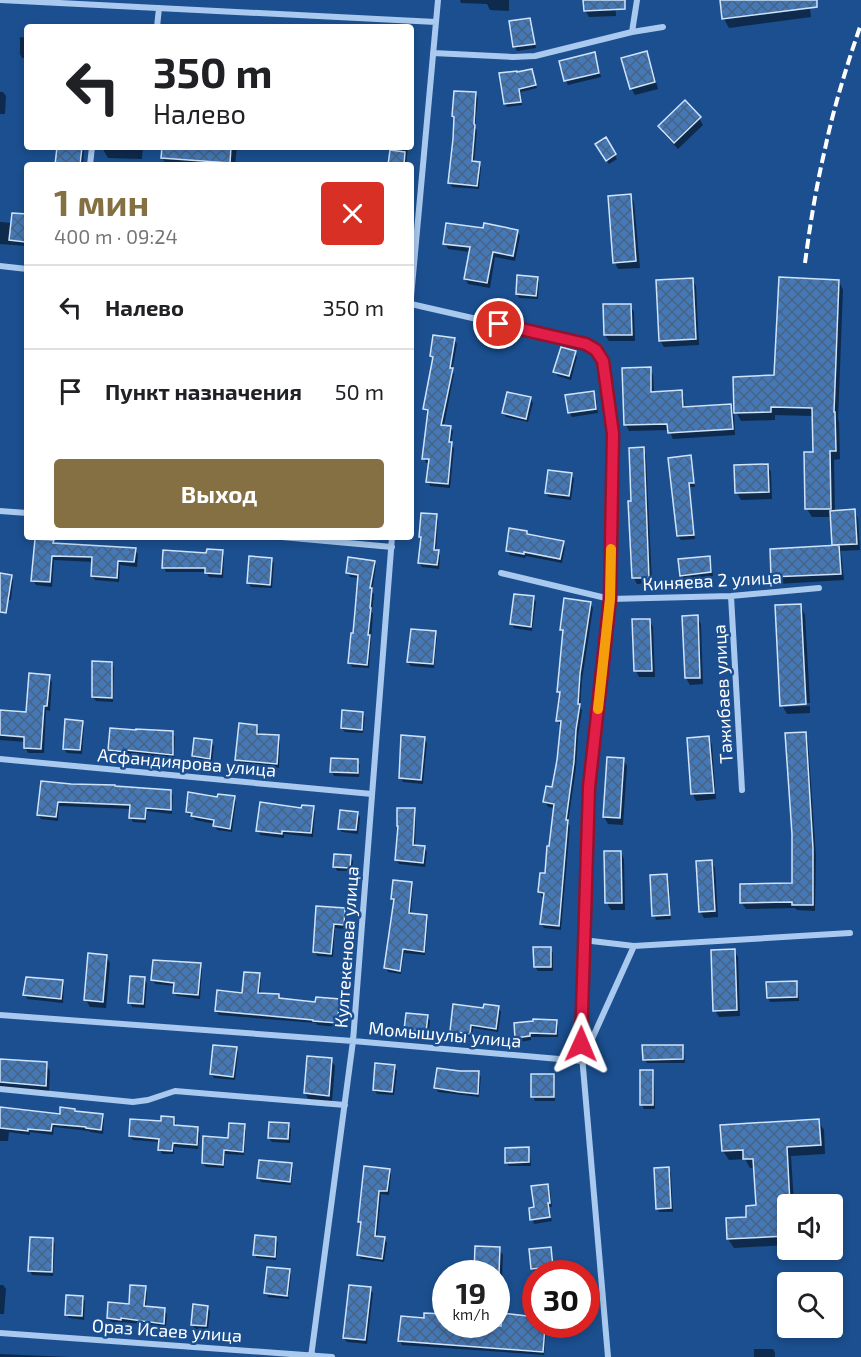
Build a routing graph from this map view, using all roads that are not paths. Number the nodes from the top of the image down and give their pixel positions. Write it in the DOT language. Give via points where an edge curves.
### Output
graph roads {
  1 [pos="0,0"];
  2 [pos="438,0"];
  3 [pos="637,0"];
  4 [pos="159,8"];
  5 [pos="436,22"];
  6 [pos="157,24"];
  7 [pos="663,27"];
  8 [pos="632,32"];
  9 [pos="433,53"];
  10 [pos="414,264"];
  11 [pos="0,266"];
  12 [pos="24,268"];
  13 [pos="414,305"];
  14 [pos="0,511"];
  15 [pos="24,513"];
  16 [pos="315,540"];
  17 [pos="392,540"];
  18 [pos="392,547"];
  19 [pos="501,573"];
  20 [pos="819,588"];
  21 [pos="731,596"];
  22 [pos="610,599"];
  23 [pos="0,759"];
  24 [pos="742,790"];
  25 [pos="372,794"];
  26 [pos="850,933"];
  27 [pos="583,940"];
  28 [pos="634,946"];
  29 [pos="0,1015"];
  30 [pos="353,1041"];
  31 [pos="582,1061"];
  32 [pos="0,1089"];
  33 [pos="345,1105"];
  34 [pos="0,1333"];
  35 [pos="311,1356"];
  36 [pos="332,1357"];
  37 [pos="608,1357"];
  1 -- 4 [label="street"];
  2 -- 5 [label="street"];
  3 -- 8 [label="street"];
  4 -- 5 [label="street"];
  4 -- 6 [label="street"];
  5 -- 9 [label="street"];
  7 -- 8 [label="street"];
  8 -- 9 [label="street" via="535,56"];
  9 -- 10 [label="street"];
  11 -- 12 [label="street"];
  13 -- 22 [label="street" via="586,344 596,350 603,361 613,434"];
  14 -- 15 [label="street"];
  16 -- 18 [label="street"];
  17 -- 18 [label="street, Култекенова улица"];
  18 -- 25 [label="street, Култекенова улица"];
  19 -- 22 [label="street, Киняева 2 улица"];
  20 -- 21 [label="street, Киняева 2 улица"];
  21 -- 22 [label="street, Киняева 2 улица"];
  21 -- 24 [label="street, Тажибаев улица"];
  22 -- 27 [label="street" via="589,787"];
  23 -- 25 [label="street, Асфандиярова улица"];
  25 -- 30 [label="street, Култекенова улица"];
  26 -- 28 [label="street"];
  27 -- 28 [label="street"];
  27 -- 31 [label="street"];
  28 -- 31 [label="street"];
  29 -- 30 [label="street, Момышулы улица"];
  30 -- 31 [label="street, Момышулы улица"];
  30 -- 33 [label="street, Култекенова улица"];
  31 -- 37 [label="street"];
  32 -- 33 [label="street" via="133,1102 175,1091"];
  33 -- 35 [label="street, Култекенова улица"];
  34 -- 35 [label="street, Ораз Исаев улица"];
  35 -- 36 [label="street, Ораз Исаев улица"];
}
